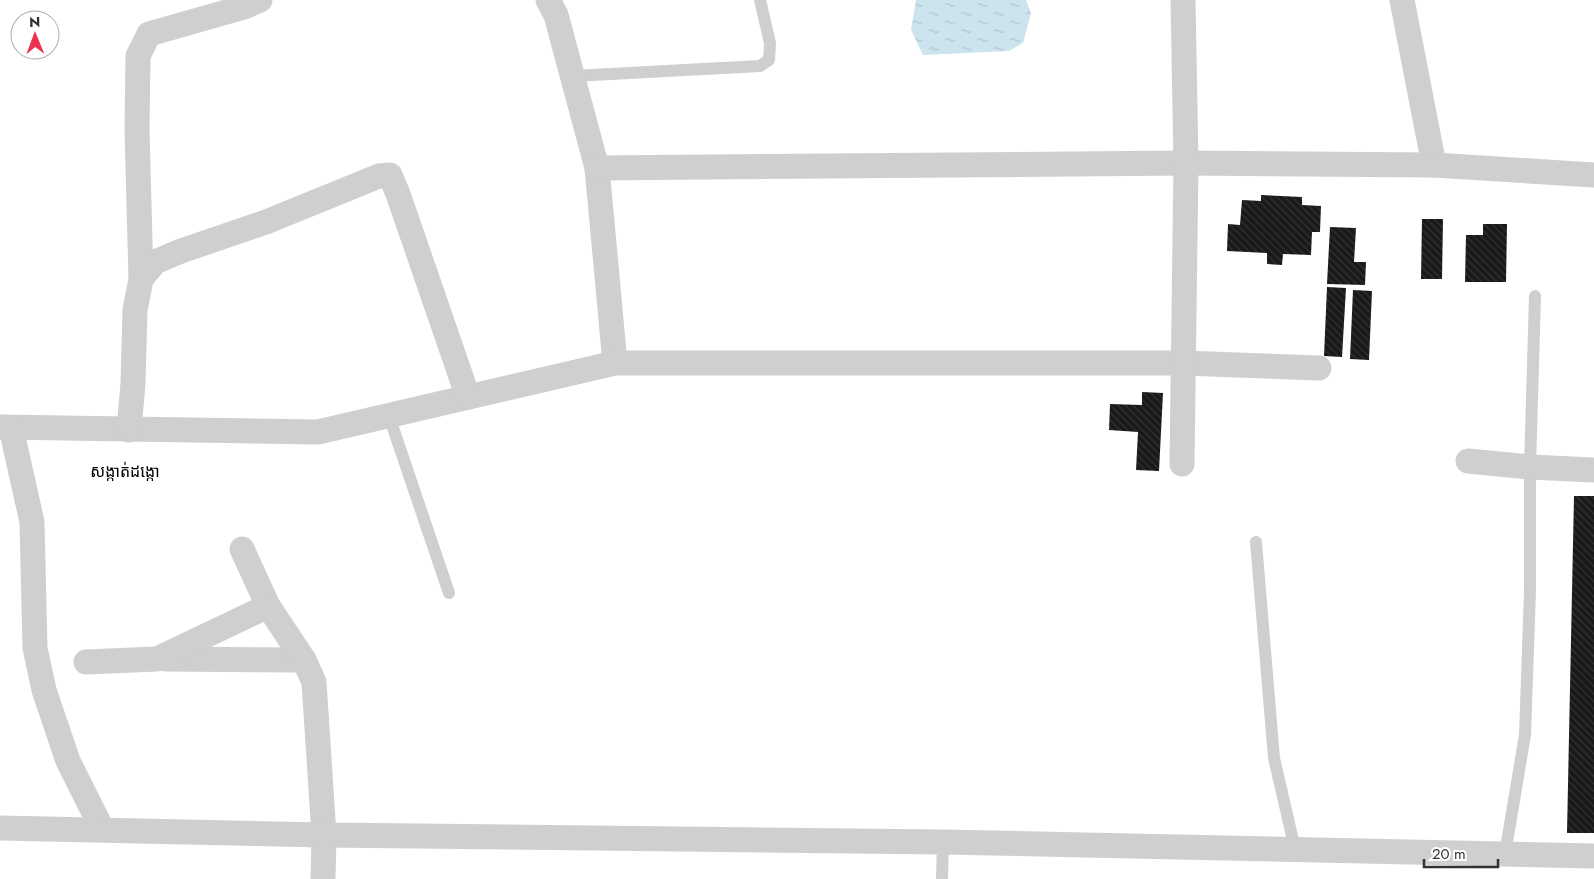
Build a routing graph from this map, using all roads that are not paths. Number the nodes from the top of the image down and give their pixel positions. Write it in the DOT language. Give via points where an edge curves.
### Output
graph roads {
  1 [pos="260,0"];
  2 [pos="548,0"];
  3 [pos="760,0"];
  4 [pos="1183,0"];
  5 [pos="1402,0"];
  6 [pos="573,76"];
  7 [pos="1186,163"];
  8 [pos="1434,166"];
  9 [pos="597,168"];
  10 [pos="1594,175"];
  11 [pos="141,279"];
  12 [pos="1535,296"];
  13 [pos="615,363"];
  14 [pos="1183,363"];
  15 [pos="1319,368"];
  16 [pos="468,397"];
  17 [pos="389,416"];
  18 [pos="5,428"];
  19 [pos="129,430"];
  20 [pos="1468,461"];
  21 [pos="1182,464"];
  22 [pos="1530,467"];
  23 [pos="1594,470"];
  24 [pos="1256,542"];
  25 [pos="242,549"];
  26 [pos="449,593"];
  27 [pos="268,606"];
  28 [pos="158,659"];
  29 [pos="304,660"];
  30 [pos="86,662"];
  31 [pos="0,828"];
  32 [pos="102,829"];
  33 [pos="324,835"];
  34 [pos="943,842"];
  35 [pos="1295,849"];
  36 [pos="1505,854"];
  37 [pos="1594,856"];
  38 [pos="323,879"];
  39 [pos="942,879"];
  1 -- 11 [label="street" via="244,8 149,34 138,56"];
  2 -- 6 [label="street" via="556,15"];
  3 -- 6 [label="lane" via="770,43 769,60 760,66"];
  4 -- 7 [label="street"];
  5 -- 8 [label="street"];
  6 -- 9 [label="street"];
  7 -- 8 [label="street"];
  7 -- 9 [label="street"];
  7 -- 14 [label="street"];
  8 -- 10 [label="street"];
  9 -- 13 [label="street"];
  11 -- 16 [label="street" via="155,262 181,251 266,222 379,176 390,176"];
  11 -- 19 [label="street" via="135,310"];
  12 -- 22 [label="lane"];
  13 -- 14 [label="street"];
  13 -- 16 [label="street"];
  14 -- 15 [label="street"];
  14 -- 21 [label="street"];
  16 -- 17 [label="street"];
  17 -- 19 [label="street" via="318,432"];
  17 -- 26 [label="lane"];
  18 -- 19 [label="street"];
  18 -- 32 [label="street" via="32,522 35,648 44,690 68,761"];
  20 -- 22 [label="street"];
  22 -- 23 [label="street"];
  22 -- 36 [label="lane" via="1525,735"];
  24 -- 35 [label="lane" via="1274,758"];
  25 -- 27 [label="street"];
  27 -- 28 [label="street"];
  27 -- 29 [label="street"];
  28 -- 29 [label="street"];
  28 -- 30 [label="street"];
  29 -- 33 [label="street" via="314,682"];
  31 -- 32 [label="street"];
  32 -- 33 [label="street"];
  33 -- 34 [label="street"];
  33 -- 38 [label="street"];
  34 -- 35 [label="street"];
  34 -- 39 [label="lane"];
  35 -- 36 [label="street"];
  36 -- 37 [label="street"];
}
